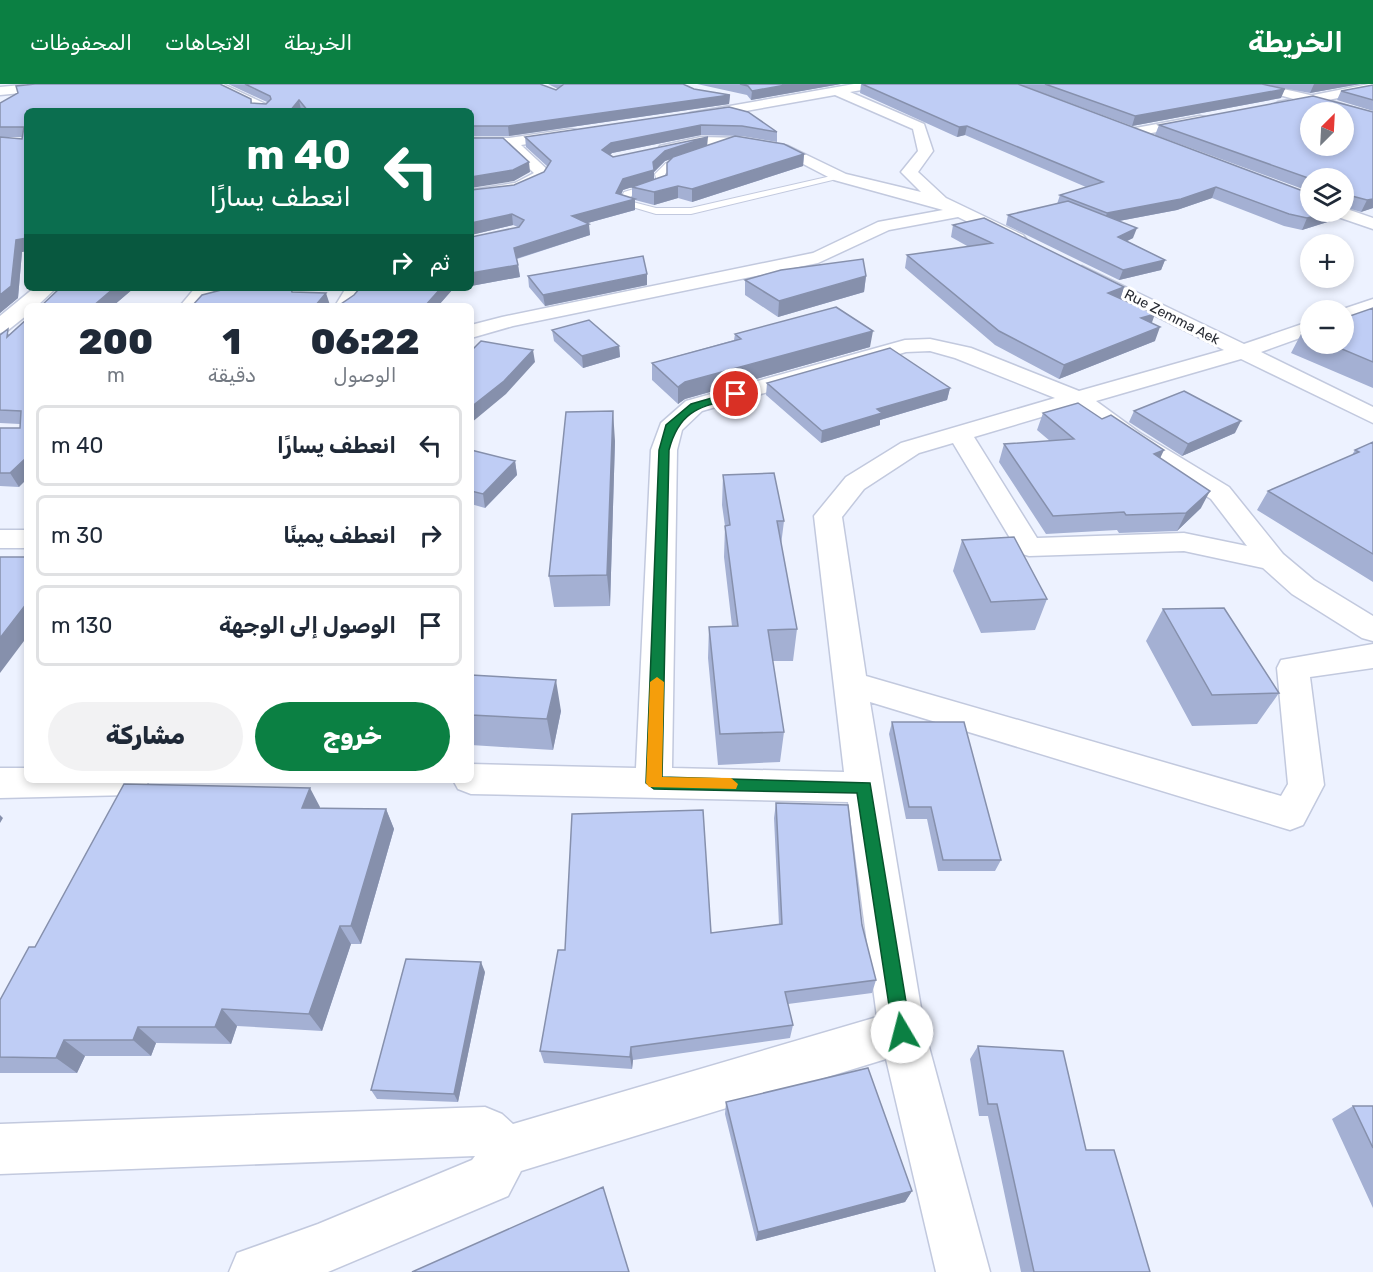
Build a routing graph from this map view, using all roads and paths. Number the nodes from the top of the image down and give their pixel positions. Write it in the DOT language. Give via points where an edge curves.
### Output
graph roads {
  1 [pos="73,84"];
  2 [pos="212,84"];
  3 [pos="875,84"];
  4 [pos="1241,84"];
  5 [pos="1256,86"];
  6 [pos="829,87"];
  7 [pos="1373,87"];
  8 [pos="0,91"];
  9 [pos="721,96"];
  10 [pos="1312,100"];
  11 [pos="764,104"];
  12 [pos="265,108"];
  13 [pos="1259,109"];
  14 [pos="1216,117"];
  15 [pos="1373,117"];
  16 [pos="676,120"];
  17 [pos="583,131"];
  18 [pos="474,142"];
  19 [pos="509,142"];
  20 [pos="741,142"];
  21 [pos="1162,145"];
  22 [pos="714,151"];
  23 [pos="646,153"];
  24 [pos="703,155"];
  25 [pos="840,177"];
  26 [pos="474,194"];
  27 [pos="940,202"];
  28 [pos="962,212"];
  29 [pos="1354,217"];
  30 [pos="1373,224"];
  31 [pos="1035,248"];
  32 [pos="1066,264"];
  33 [pos="42,291"];
  34 [pos="227,294"];
  35 [pos="197,299"];
  36 [pos="28,303"];
  37 [pos="1373,305"];
  38 [pos="24,307"];
  39 [pos="1354,312"];
  40 [pos="0,327"];
  41 [pos="474,331"];
  42 [pos="1300,331"];
  43 [pos="1242,352"];
  44 [pos="1080,400"];
  45 [pos="1373,416"];
  46 [pos="959,433"];
  47 [pos="0,539"];
  48 [pos="24,539"];
  49 [pos="1273,561"];
  50 [pos="1373,630"];
  51 [pos="1373,656"];
  52 [pos="850,684"];
  53 [pos="474,779"];
  54 [pos="24,782"];
  55 [pos="0,783"];
  56 [pos="654,783"];
  57 [pos="864,787"];
  58 [pos="902,1032"];
  59 [pos="0,1149"];
  60 [pos="506,1151"];
  61 [pos="256,1272"];
  62 [pos="963,1272"];
  1 -- 8 [label="street"];
  2 -- 12 [label="street"];
  3 -- 6 [label="street"];
  4 -- 5 [label="street"];
  5 -- 10 [label="street"];
  6 -- 11 [label="street"];
  6 -- 27 [label="street" via="919,127 926,151 909,172"];
  7 -- 10 [label="street"];
  9 -- 11 [label="street"];
  10 -- 13 [label="street"];
  10 -- 15 [label="street"];
  11 -- 16 [label="street"];
  14 -- 21 [label="street" via="1125,131"];
  17 -- 19 [label="street"];
  18 -- 19 [label="street"];
  19 -- 26 [label="street" via="539,166 543,173 540,178"];
  20 -- 22 [label="lane"];
  20 -- 23 [label="street" via="701,141"];
  20 -- 25 [label="street" via="788,150"];
  24 -- 25 [label="lane" via="669,165 660,174 662,184 627,194 624,203 656,211 691,211"];
  25 -- 27 [label="street"];
  27 -- 28 [label="street"];
  28 -- 31 [label="street"];
  28 -- 41 [label="street" via="884,225 818,257"];
  29 -- 30 [label="street"];
  32 -- 43 [label="street, Rue Zemma Aek"];
  33 -- 36 [label="street"];
  34 -- 35 [label="street"];
  37 -- 39 [label="street"];
  38 -- 40 [label="street"];
  42 -- 43 [label="street"];
  43 -- 44 [label="street"];
  43 -- 45 [label="street, Rue Zemma Aek"];
  44 -- 46 [label="street"];
  44 -- 49 [label="street" via="1131,438 1220,493"];
  44 -- 56 [label="street" via="963,353 930,345 905,346 694,406 670,428 664,450"];
  46 -- 49 [label="street" via="1029,547 1184,542"];
  46 -- 52 [label="street" via="910,448 892,459 855,483 828,516"];
  47 -- 48 [label="street"];
  49 -- 50 [label="street" via="1303,586"];
  51 -- 52 [label="street" via="1293,668 1306,785 1290,814"];
  52 -- 57 [label="street"];
  53 -- 56 [label="street"];
  54 -- 55 [label="street"];
  56 -- 57 [label="street"];
  57 -- 58 [label="street"];
  58 -- 60 [label="street"];
  58 -- 62 [label="street"];
  59 -- 60 [label="street" via="485,1131"];
  60 -- 61 [label="street" via="490,1178"];
}
